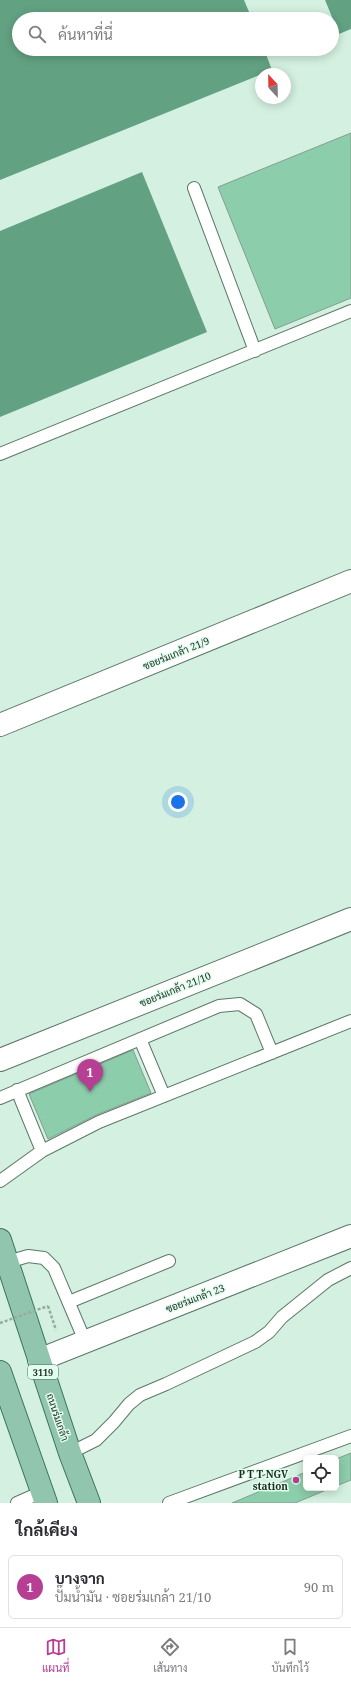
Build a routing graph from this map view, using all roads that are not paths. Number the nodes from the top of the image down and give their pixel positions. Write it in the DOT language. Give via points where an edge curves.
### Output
graph roads {
  1 [pos="194,188"];
  2 [pos="351,312"];
  3 [pos="255,351"];
  4 [pos="0,454"];
  5 [pos="351,581"];
  6 [pos="0,725"];
  7 [pos="351,920"];
  8 [pos="351,1021"];
  9 [pos="140,1039"];
  10 [pos="272,1052"];
  11 [pos="0,1060"];
  12 [pos="17,1090"];
  13 [pos="164,1096"];
  14 [pos="0,1098"];
  15 [pos="42,1151"];
  16 [pos="0,1182"];
  17 [pos="351,1236"];
  18 [pos="0,1240"];
  19 [pos="169,1261"];
  20 [pos="8,1262"];
  21 [pos="351,1268"];
  22 [pos="68,1302"];
  23 [pos="86,1341"];
  24 [pos="39,1360"];
  25 [pos="0,1372"];
  26 [pos="351,1436"];
  27 [pos="70,1453"];
  28 [pos="44,1498"];
  29 [pos="16,1503"];
  30 [pos="89,1503"];
  31 [pos="169,1503"];
  1 -- 3 [label="lane"];
  2 -- 3 [label="lane"];
  3 -- 4 [label="lane"];
  5 -- 6 [label="street, ซอยร่มเกล้า 21/9"];
  7 -- 11 [label="street, ซอยร่มเกล้า 21/10"];
  8 -- 10 [label="lane"];
  9 -- 10 [label="lane" via="219,1006 240,1004 256,1014"];
  9 -- 12 [label="lane"];
  9 -- 13 [label="lane"];
  10 -- 13 [label="lane"];
  12 -- 14 [label="lane"];
  12 -- 15 [label="lane"];
  13 -- 15 [label="lane" via="99,1122"];
  15 -- 16 [label="lane"];
  17 -- 23 [label="street, ซอยร่มเกล้า 23"];
  18 -- 20 [label="main road, ถนนร่มเกล้า / 3119"];
  19 -- 22 [label="lane"];
  20 -- 22 [label="lane" via="28,1256 44,1258 54,1268"];
  20 -- 24 [label="main road, ถนนร่มเกล้า / 3119"];
  21 -- 27 [label="lane" via="321,1285 255,1342 140,1395 96,1440"];
  22 -- 23 [label="lane"];
  23 -- 24 [label="street, ซอยร่มเกล้า 23"];
  24 -- 27 [label="main road, ถนนร่มเกล้า / 3119"];
  25 -- 28 [label="main road"];
  26 -- 31 [label="lane"];
  27 -- 30 [label="main road, ถนนร่มเกล้า / 3119"];
  28 -- 29 [label="lane"];
}
